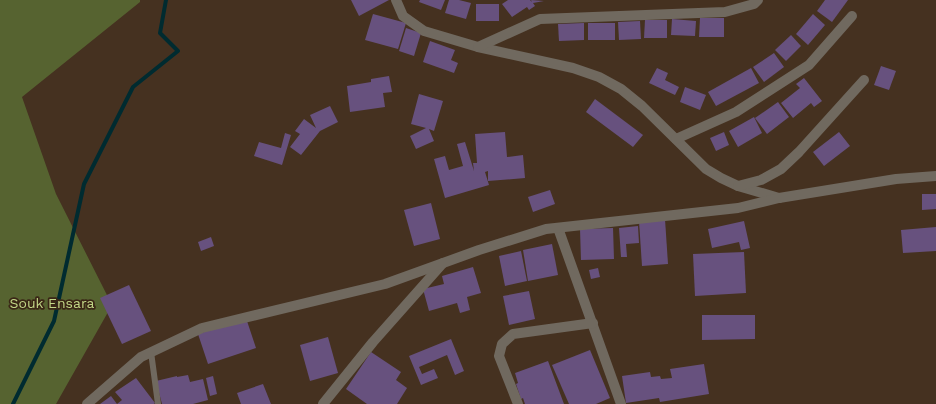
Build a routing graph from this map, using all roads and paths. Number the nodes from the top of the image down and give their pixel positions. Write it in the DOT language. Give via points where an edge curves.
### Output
graph roads {
  1 [pos="396,0"];
  2 [pos="758,0"];
  3 [pos="852,16"];
  4 [pos="478,47"];
  5 [pos="864,80"];
  6 [pos="676,140"];
  7 [pos="936,176"];
  8 [pos="738,186"];
  9 [pos="779,198"];
  10 [pos="558,228"];
  11 [pos="443,263"];
  12 [pos="593,323"];
  13 [pos="151,352"];
  14 [pos="87,404"];
  15 [pos="158,404"];
  16 [pos="323,404"];
  17 [pos="518,404"];
  18 [pos="621,404"];
  1 -- 4 [label="street" via="403,16 424,31"];
  2 -- 4 [label="street" via="754,4 725,12 540,19"];
  3 -- 6 [label="street" via="809,65 736,112"];
  4 -- 6 [label="street" via="573,68 599,77 622,89"];
  5 -- 8 [label="street" via="781,169 762,180"];
  6 -- 8 [label="street" via="706,169"];
  7 -- 9 [label="street"];
  8 -- 9 [label="street"];
  9 -- 10 [label="street" via="738,208"];
  10 -- 11 [label="street" via="546,229"];
  10 -- 12 [label="street"];
  11 -- 13 [label="street" via="385,284 202,328"];
  11 -- 16 [label="street" via="373,342"];
  12 -- 17 [label="street" via="513,334 502,344 499,356"];
  12 -- 18 [label="street"];
  13 -- 14 [label="street" via="141,357"];
  13 -- 15 [label="lane"];
}
